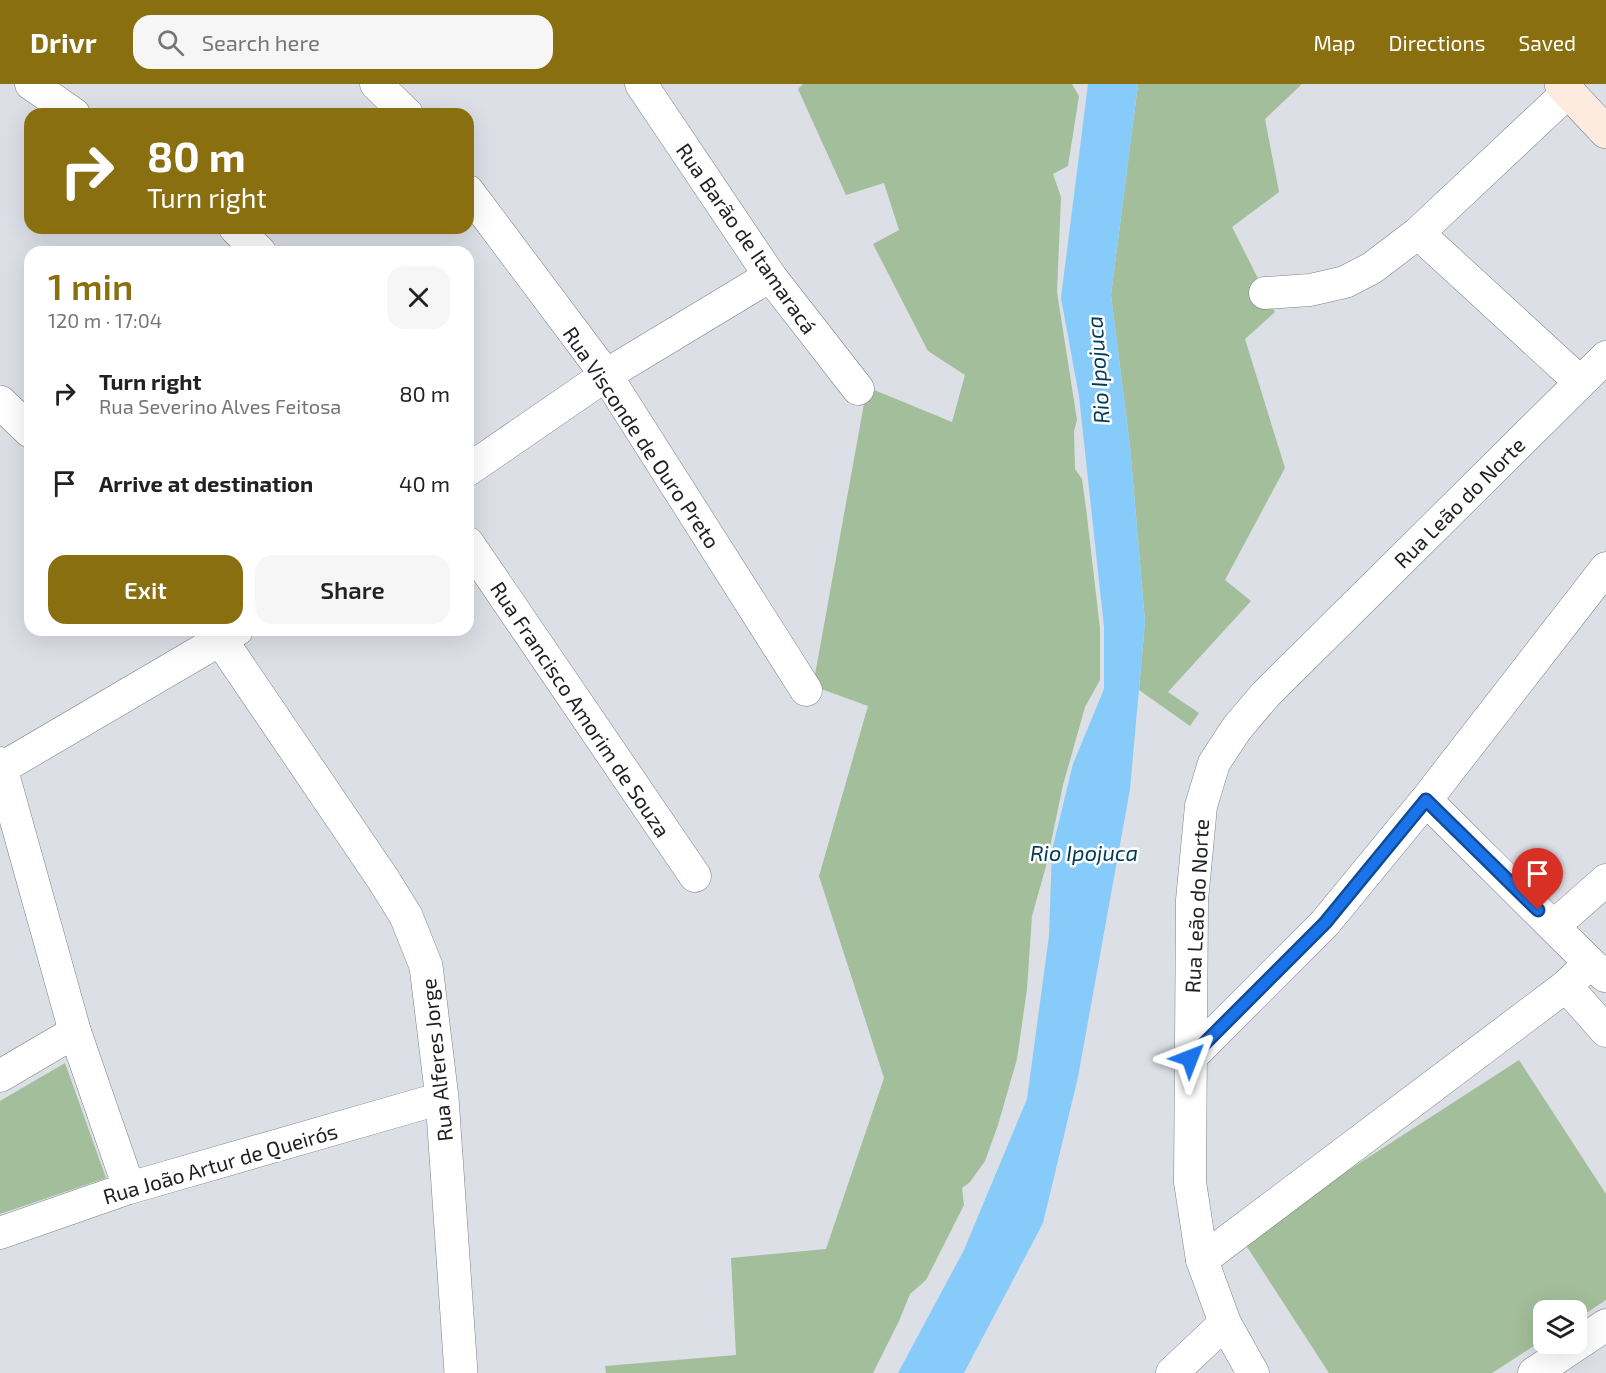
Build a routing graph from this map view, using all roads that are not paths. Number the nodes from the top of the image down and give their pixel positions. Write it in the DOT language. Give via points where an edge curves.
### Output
graph roads {
  1 [pos="31,84"];
  2 [pos="376,84"];
  3 [pos="641,84"];
  4 [pos="1565,88"];
  5 [pos="65,108"];
  6 [pos="401,108"];
  7 [pos="1606,132"];
  8 [pos="474,199"];
  9 [pos="1418,233"];
  10 [pos="241,234"];
  11 [pos="254,246"];
  12 [pos="770,276"];
  13 [pos="1265,293"];
  14 [pos="1606,357"];
  15 [pos="606,375"];
  16 [pos="1580,381"];
  17 [pos="858,389"];
  18 [pos="0,402"];
  19 [pos="24,425"];
  20 [pos="474,466"];
  21 [pos="474,552"];
  22 [pos="1606,568"];
  23 [pos="219,636"];
  24 [pos="226,636"];
  25 [pos="806,690"];
  26 [pos="1,767"];
  27 [pos="1426,800"];
  28 [pos="694,876"];
  29 [pos="1606,880"];
  30 [pos="1554,926"];
  31 [pos="1598,970"];
  32 [pos="1566,986"];
  33 [pos="1606,1031"];
  34 [pos="75,1032"];
  35 [pos="1190,1058"];
  36 [pos="0,1076"];
  37 [pos="442,1098"];
  38 [pos="129,1188"];
  39 [pos="0,1233"];
  40 [pos="1202,1260"];
  41 [pos="1225,1323"];
  42 [pos="1606,1325"];
  43 [pos="461,1373"];
  44 [pos="1172,1373"];
  45 [pos="1253,1373"];
  46 [pos="1534,1373"];
  1 -- 5 [label="street"];
  2 -- 6 [label="street"];
  3 -- 12 [label="street, Rua Barão de Itamaracá"];
  4 -- 7 [label="main road"];
  4 -- 9 [label="street"];
  8 -- 15 [label="street, Rua Visconde de Ouro Preto"];
  9 -- 13 [label="street" via="1372,268 1345,282 1310,290"];
  9 -- 16 [label="street"];
  10 -- 11 [label="street"];
  12 -- 15 [label="street"];
  12 -- 17 [label="street, Rua Barão de Itamaracá"];
  14 -- 16 [label="street, Rua Leão do Norte"];
  15 -- 20 [label="street"];
  15 -- 25 [label="street, Rua Visconde de Ouro Preto"];
  16 -- 35 [label="street, Rua Leão do Norte" via="1266,694 1237,728 1214,764 1201,806 1192,900"];
  18 -- 19 [label="street"];
  21 -- 28 [label="street, Rua Francisco Amorim de Souza"];
  22 -- 27 [label="street"];
  23 -- 26 [label="street"];
  24 -- 37 [label="street, Rua Alferes Jorge" via="406,916 426,966"];
  26 -- 34 [label="street"];
  27 -- 30 [label="street"];
  27 -- 35 [label="street" via="1325,923"];
  29 -- 30 [label="street"];
  30 -- 31 [label="street"];
  31 -- 32 [label="street"];
  32 -- 33 [label="street"];
  32 -- 40 [label="street"];
  34 -- 36 [label="street"];
  34 -- 38 [label="street"];
  35 -- 40 [label="street, Rua Leão do Norte" via="1190,1182"];
  37 -- 38 [label="street, Rua João Artur de Queirós"];
  37 -- 43 [label="street, Rua Alferes Jorge"];
  38 -- 39 [label="street, Rua João Artur de Queirós"];
  40 -- 41 [label="street, Rua Leão do Norte"];
  41 -- 44 [label="street"];
  41 -- 45 [label="street, Rua Leão do Norte"];
  42 -- 46 [label="street"];
}
